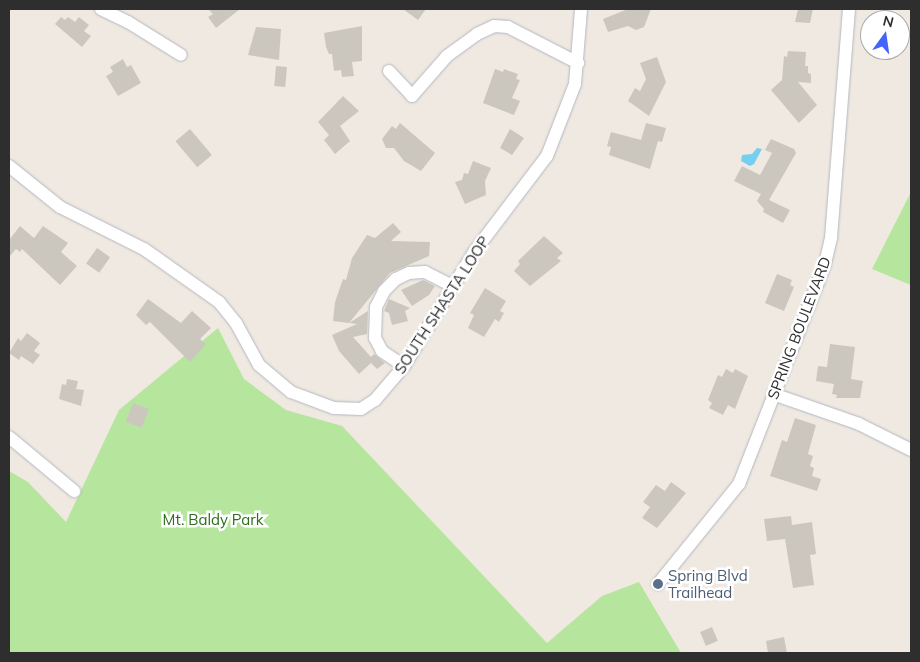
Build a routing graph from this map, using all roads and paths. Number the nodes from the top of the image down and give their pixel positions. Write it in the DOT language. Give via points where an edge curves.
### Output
graph roads {
  1 [pos="101,9"];
  2 [pos="581,9"];
  3 [pos="850,9"];
  4 [pos="181,55"];
  5 [pos="578,63"];
  6 [pos="389,71"];
  7 [pos="9,166"];
  8 [pos="452,286"];
  9 [pos="404,366"];
  10 [pos="773,394"];
  11 [pos="9,437"];
  12 [pos="911,450"];
  13 [pos="74,492"];
  14 [pos="658,584"];
  1 -- 4 [label="street"];
  2 -- 5 [label="street, SOUTH SHASTA LOOP"];
  3 -- 10 [label="street, SPRING BOULEVARD" via="828,252"];
  5 -- 6 [label="street" via="508,27 494,26 447,56 412,96"];
  5 -- 8 [label="street, SOUTH SHASTA LOOP" via="568,108 547,156"];
  7 -- 9 [label="street, SOUTH SHASTA LOOP" via="60,207 144,249 219,302 236,323 259,365 292,392 334,408 361,409 375,400"];
  8 -- 9 [label="street, SOUTH SHASTA LOOP"];
  8 -- 9 [label="street" via="425,272 409,273 396,279 384,291 376,307 375,338 382,350"];
  10 -- 12 [label="street" via="860,424"];
  10 -- 14 [label="street, SPRING BOULEVARD" via="733,494"];
  11 -- 13 [label="street"];
}
